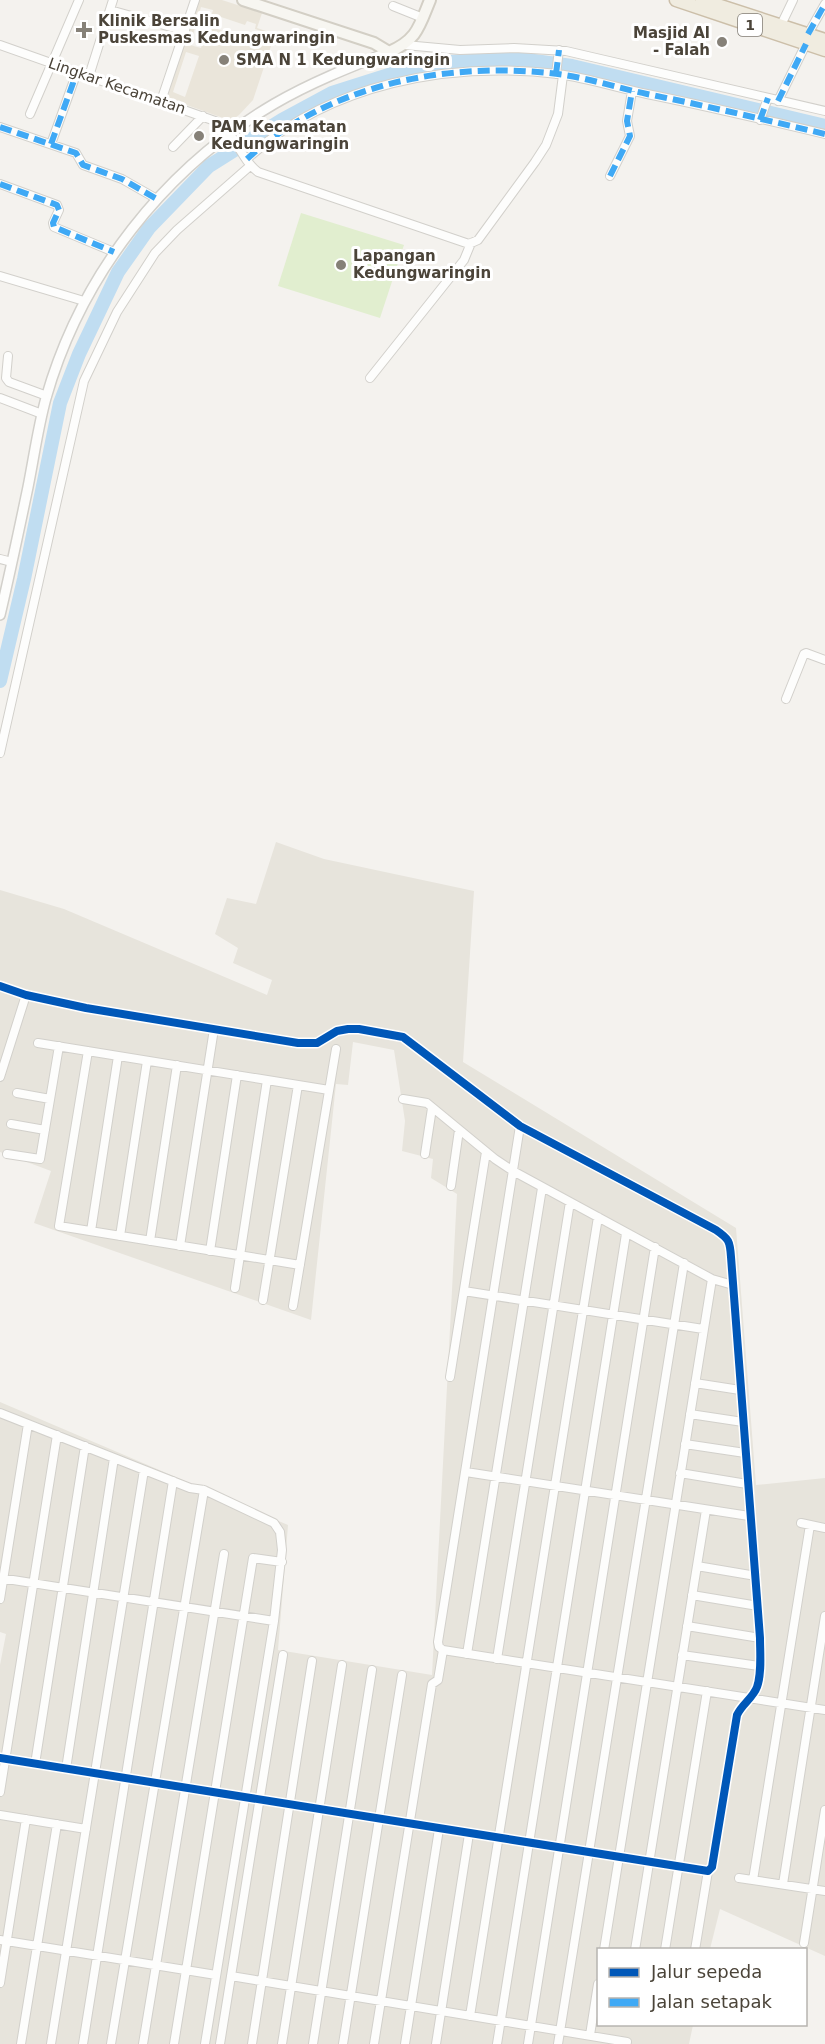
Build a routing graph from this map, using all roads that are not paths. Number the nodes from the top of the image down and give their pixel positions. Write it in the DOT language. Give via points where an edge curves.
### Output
graph roads {
  1 [pos="79,0"];
  2 [pos="113,0"];
  3 [pos="195,0"];
  4 [pos="243,0"];
  5 [pos="430,0"];
  6 [pos="676,0"];
  7 [pos="702,0"];
  8 [pos="793,0"];
  9 [pos="825,4"];
  10 [pos="393,6"];
  11 [pos="110,10"];
  12 [pos="423,18"];
  13 [pos="781,26"];
  14 [pos="185,30"];
  15 [pos="807,39"];
  16 [pos="825,40"];
  17 [pos="0,45"];
  18 [pos="405,45"];
  19 [pos="825,50"];
  20 [pos="389,52"];
  21 [pos="559,53"];
  22 [pos="52,64"];
  23 [pos="76,72"];
  24 [pos="559,72"];
  25 [pos="89,76"];
  26 [pos="632,91"];
  27 [pos="161,101"];
  28 [pos="767,101"];
  29 [pos="778,101"];
  30 [pos="825,111"];
  31 [pos="30,114"];
  32 [pos="203,116"];
  33 [pos="761,118"];
  34 [pos="0,127"];
  35 [pos="825,134"];
  36 [pos="231,136"];
  37 [pos="51,144"];
  38 [pos="173,147"];
  39 [pos="249,163"];
  40 [pos="610,176"];
  41 [pos="0,184"];
  42 [pos="157,199"];
  43 [pos="471,243"];
  44 [pos="114,252"];
  45 [pos="0,276"];
  46 [pos="84,301"];
  47 [pos="8,356"];
  48 [pos="370,378"];
  49 [pos="47,396"];
  50 [pos="0,398"];
  51 [pos="42,414"];
  52 [pos="0,559"];
  53 [pos="12,562"];
  54 [pos="0,615"];
  55 [pos="825,660"];
  56 [pos="786,699"];
  57 [pos="3,712"];
  58 [pos="0,753"];
  59 [pos="0,986"];
  60 [pos="27,995"];
  61 [pos="214,1029"];
  62 [pos="38,1043"];
  63 [pos="59,1046"];
  64 [pos="336,1049"];
  65 [pos="88,1051"];
  66 [pos="118,1056"];
  67 [pos="147,1060"];
  68 [pos="177,1065"];
  69 [pos="208,1070"];
  70 [pos="237,1075"];
  71 [pos="0,1077"];
  72 [pos="267,1080"];
  73 [pos="298,1085"];
  74 [pos="330,1090"];
  75 [pos="17,1094"];
  76 [pos="50,1099"];
  77 [pos="403,1099"];
  78 [pos="432,1108"];
  79 [pos="11,1124"];
  80 [pos="520,1126"];
  81 [pos="45,1130"];
  82 [pos="459,1130"];
  83 [pos="486,1152"];
  84 [pos="7,1154"];
  85 [pos="424,1154"];
  86 [pos="513,1171"];
  87 [pos="451,1186"];
  88 [pos="542,1188"];
  89 [pos="570,1202"];
  90 [pos="598,1217"];
  91 [pos="92,1231"];
  92 [pos="626,1234"];
  93 [pos="120,1236"];
  94 [pos="150,1241"];
  95 [pos="180,1246"];
  96 [pos="655,1247"];
  97 [pos="210,1251"];
  98 [pos="240,1256"];
  99 [pos="269,1260"];
  100 [pos="684,1263"];
  101 [pos="300,1265"];
  102 [pos="712,1279"];
  103 [pos="733,1284"];
  104 [pos="235,1288"];
  105 [pos="464,1291"];
  106 [pos="493,1296"];
  107 [pos="262,1300"];
  108 [pos="524,1300"];
  109 [pos="554,1305"];
  110 [pos="293,1306"];
  111 [pos="584,1310"];
  112 [pos="614,1315"];
  113 [pos="643,1319"];
  114 [pos="674,1324"];
  115 [pos="703,1329"];
  116 [pos="450,1377"];
  117 [pos="694,1383"];
  118 [pos="740,1390"];
  119 [pos="0,1413"];
  120 [pos="690,1414"];
  121 [pos="743,1422"];
  122 [pos="28,1424"];
  123 [pos="57,1435"];
  124 [pos="685,1444"];
  125 [pos="85,1446"];
  126 [pos="745,1453"];
  127 [pos="114,1458"];
  128 [pos="144,1470"];
  129 [pos="466,1472"];
  130 [pos="680,1473"];
  131 [pos="496,1477"];
  132 [pos="173,1481"];
  133 [pos="526,1481"];
  134 [pos="747,1484"];
  135 [pos="556,1486"];
  136 [pos="204,1490"];
  137 [pos="586,1491"];
  138 [pos="616,1495"];
  139 [pos="646,1499"];
  140 [pos="675,1505"];
  141 [pos="706,1510"];
  142 [pos="749,1516"];
  143 [pos="825,1527"];
  144 [pos="224,1554"];
  145 [pos="282,1562"];
  146 [pos="697,1566"];
  147 [pos="756,1576"];
  148 [pos="2,1579"];
  149 [pos="33,1584"];
  150 [pos="63,1588"];
  151 [pos="93,1593"];
  152 [pos="692,1595"];
  153 [pos="123,1598"];
  154 [pos="0,1599"];
  155 [pos="153,1602"];
  156 [pos="758,1606"];
  157 [pos="184,1607"];
  158 [pos="214,1612"];
  159 [pos="825,1616"];
  160 [pos="243,1617"];
  161 [pos="274,1621"];
  162 [pos="687,1626"];
  163 [pos="760,1638"];
  164 [pos="443,1650"];
  165 [pos="467,1654"];
  166 [pos="283,1655"];
  167 [pos="682,1655"];
  168 [pos="497,1659"];
  169 [pos="312,1661"];
  170 [pos="528,1663"];
  171 [pos="342,1665"];
  172 [pos="759,1666"];
  173 [pos="558,1668"];
  174 [pos="372,1670"];
  175 [pos="587,1672"];
  176 [pos="402,1675"];
  177 [pos="617,1677"];
  178 [pos="647,1682"];
  179 [pos="677,1687"];
  180 [pos="707,1691"];
  181 [pos="750,1698"];
  182 [pos="781,1702"];
  183 [pos="810,1707"];
  184 [pos="825,1710"];
  185 [pos="3,1759"];
  186 [pos="35,1764"];
  187 [pos="66,1769"];
  188 [pos="95,1773"];
  189 [pos="125,1778"];
  190 [pos="155,1783"];
  191 [pos="185,1788"];
  192 [pos="0,1792"];
  193 [pos="215,1793"];
  194 [pos="246,1798"];
  195 [pos="260,1800"];
  196 [pos="289,1805"];
  197 [pos="319,1810"];
  198 [pos="825,1810"];
  199 [pos="349,1814"];
  200 [pos="0,1815"];
  201 [pos="26,1819"];
  202 [pos="379,1819"];
  203 [pos="57,1824"];
  204 [pos="409,1824"];
  205 [pos="86,1829"];
  206 [pos="439,1829"];
  207 [pos="469,1834"];
  208 [pos="500,1839"];
  209 [pos="530,1844"];
  210 [pos="560,1848"];
  211 [pos="589,1853"];
  212 [pos="619,1858"];
  213 [pos="649,1863"];
  214 [pos="678,1868"];
  215 [pos="708,1871"];
  216 [pos="739,1878"];
  217 [pos="753,1880"];
  218 [pos="783,1884"];
  219 [pos="813,1889"];
  220 [pos="825,1891"];
  221 [pos="3,1941"];
  222 [pos="804,1943"];
  223 [pos="37,1946"];
  224 [pos="604,1948"];
  225 [pos="635,1948"];
  226 [pos="665,1948"];
  227 [pos="695,1948"];
  228 [pos="66,1951"];
  229 [pos="97,1956"];
  230 [pos="125,1960"];
  231 [pos="156,1965"];
  232 [pos="186,1970"];
  233 [pos="216,1975"];
  234 [pos="231,1977"];
  235 [pos="261,1981"];
  236 [pos="0,1983"];
  237 [pos="291,1986"];
  238 [pos="321,1991"];
  239 [pos="351,1996"];
  240 [pos="381,2001"];
  241 [pos="597,2001"];
  242 [pos="411,2006"];
  243 [pos="441,2011"];
  244 [pos="470,2016"];
  245 [pos="500,2020"];
  246 [pos="531,2025"];
  247 [pos="560,2030"];
  248 [pos="590,2035"];
  249 [pos="627,2042"];
  250 [pos="21,2044"];
  251 [pos="51,2044"];
  252 [pos="83,2044"];
  253 [pos="111,2044"];
  254 [pos="143,2044"];
  255 [pos="174,2044"];
  256 [pos="205,2044"];
  257 [pos="220,2044"];
  258 [pos="252,2044"];
  259 [pos="282,2044"];
  260 [pos="313,2044"];
  261 [pos="343,2044"];
  262 [pos="375,2044"];
  263 [pos="405,2044"];
  264 [pos="436,2044"];
  265 [pos="497,2044"];
  266 [pos="528,2044"];
  267 [pos="558,2044"];
  1 -- 22 [label="street"];
  2 -- 11 [label="street"];
  3 -- 14 [label="street"];
  4 -- 20 [label="main road" via="374,43"];
  5 -- 12 [label="main road"];
  6 -- 15 [label="highway, 1"];
  7 -- 13 [label="highway, 1"];
  8 -- 13 [label="street"];
  9 -- 15 [label="street"];
  10 -- 12 [label="street"];
  11 -- 14 [label="street"];
  11 -- 25 [label="street"];
  12 -- 18 [label="main road"];
  13 -- 15 [label="highway, 1"];
  14 -- 27 [label="street"];
  15 -- 16 [label="highway, 1"];
  15 -- 19 [label="highway, 1"];
  15 -- 29 [label="street"];
  17 -- 22 [label="street, Lingkar Kecamatan"];
  18 -- 20 [label="main road"];
  18 -- 21 [label="street"];
  20 -- 36 [label="street" via="302,89 256,115"];
  21 -- 24 [label="street"];
  21 -- 28 [label="street" via="632,65"];
  22 -- 23 [label="street, Lingkar Kecamatan"];
  22 -- 31 [label="street"];
  23 -- 25 [label="street, Lingkar Kecamatan"];
  23 -- 37 [label="street"];
  24 -- 26 [label="street"];
  24 -- 39 [label="street" via="456,72 401,80 310,115 261,146"];
  24 -- 43 [label="street" via="558,114 546,145 478,240"];
  25 -- 27 [label="street, Lingkar Kecamatan"];
  26 -- 33 [label="street"];
  26 -- 40 [label="street" via="627,121 630,136"];
  27 -- 32 [label="street, Lingkar Kecamatan"];
  28 -- 29 [label="street"];
  28 -- 33 [label="street"];
  29 -- 30 [label="street"];
  32 -- 36 [label="street, Lingkar Kecamatan" via="220,123"];
  32 -- 38 [label="street"];
  33 -- 35 [label="street"];
  34 -- 37 [label="street"];
  36 -- 39 [label="street"];
  36 -- 42 [label="street" via="197,160"];
  37 -- 42 [label="street" via="78,154 86,167 122,179"];
  39 -- 43 [label="street" via="264,174 461,243"];
  39 -- 57 [label="street" via="155,253 117,312 84,381"];
  41 -- 44 [label="street" via="57,205 54,227"];
  42 -- 44 [label="street"];
  43 -- 48 [label="street" via="464,260"];
  44 -- 46 [label="street"];
  45 -- 46 [label="street"];
  46 -- 49 [label="street"];
  47 -- 49 [label="street" via="9,382"];
  49 -- 51 [label="street"];
  50 -- 51 [label="street"];
  51 -- 53 [label="street"];
  52 -- 53 [label="street"];
  53 -- 54 [label="street"];
  55 -- 56 [label="street" via="805,653"];
  57 -- 58 [label="street"];
  59 -- 60 [label="street"];
  60 -- 61 [label="street"];
  60 -- 71 [label="street"];
  61 -- 69 [label="street"];
  61 -- 80 [label="street" via="310,1044 348,1029 403,1037"];
  62 -- 63 [label="street"];
  63 -- 65 [label="street"];
  63 -- 76 [label="street"];
  64 -- 74 [label="street"];
  65 -- 66 [label="street"];
  65 -- 91 [label="street" via="59,1226"];
  66 -- 67 [label="street"];
  66 -- 91 [label="street"];
  67 -- 68 [label="street"];
  67 -- 93 [label="street"];
  68 -- 69 [label="street"];
  68 -- 94 [label="street"];
  69 -- 70 [label="street"];
  69 -- 95 [label="street"];
  70 -- 72 [label="street"];
  70 -- 97 [label="street"];
  72 -- 73 [label="street"];
  72 -- 98 [label="street"];
  73 -- 74 [label="street"];
  73 -- 99 [label="street"];
  74 -- 101 [label="street"];
  75 -- 76 [label="street"];
  76 -- 81 [label="street"];
  77 -- 78 [label="street" via="427,1103"];
  78 -- 82 [label="street"];
  78 -- 85 [label="street"];
  79 -- 81 [label="street"];
  80 -- 86 [label="street"];
  80 -- 103 [label="street" via="720,1233 730,1243"];
  81 -- 84 [label="street" via="40,1159"];
  82 -- 83 [label="street"];
  82 -- 87 [label="street"];
  83 -- 86 [label="street"];
  83 -- 105 [label="street"];
  86 -- 88 [label="street"];
  86 -- 106 [label="street"];
  88 -- 89 [label="street"];
  88 -- 108 [label="street"];
  89 -- 90 [label="street"];
  89 -- 109 [label="street"];
  90 -- 92 [label="street"];
  90 -- 111 [label="street"];
  91 -- 93 [label="street"];
  92 -- 96 [label="street"];
  92 -- 112 [label="street"];
  93 -- 94 [label="street"];
  94 -- 95 [label="street"];
  95 -- 97 [label="street"];
  96 -- 100 [label="street"];
  96 -- 113 [label="street"];
  97 -- 98 [label="street"];
  98 -- 99 [label="street"];
  98 -- 104 [label="street"];
  99 -- 101 [label="street"];
  99 -- 107 [label="street"];
  100 -- 102 [label="street"];
  100 -- 114 [label="street"];
  101 -- 110 [label="street"];
  102 -- 103 [label="street"];
  102 -- 115 [label="street"];
  103 -- 118 [label="street"];
  105 -- 106 [label="street"];
  105 -- 116 [label="street"];
  106 -- 108 [label="street"];
  106 -- 129 [label="street"];
  108 -- 109 [label="street"];
  108 -- 131 [label="street"];
  109 -- 111 [label="street"];
  109 -- 133 [label="street"];
  111 -- 112 [label="street"];
  111 -- 135 [label="street"];
  112 -- 113 [label="street"];
  112 -- 137 [label="street"];
  113 -- 114 [label="street"];
  113 -- 138 [label="street"];
  114 -- 115 [label="street"];
  114 -- 139 [label="street"];
  115 -- 117 [label="street"];
  117 -- 118 [label="street"];
  117 -- 120 [label="street"];
  118 -- 121 [label="street"];
  119 -- 122 [label="street"];
  120 -- 121 [label="street"];
  120 -- 124 [label="street"];
  121 -- 126 [label="street"];
  122 -- 123 [label="street"];
  122 -- 148 [label="street"];
  123 -- 125 [label="street"];
  123 -- 149 [label="street"];
  124 -- 126 [label="street"];
  124 -- 130 [label="street"];
  125 -- 127 [label="street"];
  125 -- 150 [label="street"];
  126 -- 134 [label="street"];
  127 -- 128 [label="street"];
  127 -- 151 [label="street"];
  128 -- 132 [label="street"];
  128 -- 153 [label="street"];
  129 -- 131 [label="street"];
  129 -- 164 [label="street" via="438,1642"];
  130 -- 134 [label="street"];
  130 -- 140 [label="street"];
  131 -- 133 [label="street"];
  131 -- 165 [label="street"];
  132 -- 136 [label="street"];
  132 -- 155 [label="street"];
  133 -- 135 [label="street"];
  133 -- 168 [label="street"];
  134 -- 142 [label="street"];
  135 -- 137 [label="street"];
  135 -- 170 [label="street"];
  136 -- 145 [label="street" via="274,1523 282,1538"];
  136 -- 157 [label="street"];
  137 -- 138 [label="street"];
  137 -- 173 [label="street"];
  138 -- 139 [label="street"];
  138 -- 175 [label="street"];
  139 -- 140 [label="street"];
  139 -- 177 [label="street"];
  140 -- 141 [label="street"];
  140 -- 178 [label="street"];
  141 -- 142 [label="street"];
  141 -- 146 [label="street"];
  142 -- 147 [label="street"];
  143 -- 182 [label="street" via="805,1524"];
  144 -- 158 [label="street"];
  145 -- 160 [label="street" via="253,1558"];
  145 -- 161 [label="street"];
  146 -- 147 [label="street"];
  146 -- 152 [label="street"];
  147 -- 156 [label="street"];
  148 -- 149 [label="street"];
  148 -- 154 [label="street"];
  149 -- 150 [label="street"];
  149 -- 185 [label="street"];
  150 -- 151 [label="street"];
  150 -- 186 [label="street"];
  151 -- 153 [label="street"];
  151 -- 187 [label="street"];
  152 -- 156 [label="street"];
  152 -- 162 [label="street"];
  153 -- 155 [label="street"];
  153 -- 188 [label="street"];
  155 -- 157 [label="street"];
  155 -- 189 [label="street"];
  156 -- 163 [label="street"];
  157 -- 158 [label="street"];
  157 -- 190 [label="street"];
  158 -- 160 [label="street"];
  158 -- 191 [label="street"];
  159 -- 183 [label="street"];
  160 -- 161 [label="street"];
  160 -- 193 [label="street"];
  161 -- 194 [label="street"];
  162 -- 163 [label="street"];
  162 -- 167 [label="street"];
  163 -- 172 [label="street"];
  164 -- 165 [label="street"];
  164 -- 204 [label="street" via="438,1680 432,1684"];
  165 -- 168 [label="street"];
  166 -- 195 [label="street"];
  167 -- 172 [label="street"];
  167 -- 179 [label="street"];
  168 -- 170 [label="street"];
  169 -- 196 [label="street"];
  170 -- 173 [label="street"];
  170 -- 208 [label="street"];
  171 -- 197 [label="street"];
  172 -- 181 [label="street" via="757,1687"];
  173 -- 175 [label="street"];
  173 -- 209 [label="street"];
  174 -- 199 [label="street"];
  175 -- 177 [label="street"];
  175 -- 210 [label="street"];
  176 -- 202 [label="street"];
  177 -- 178 [label="street"];
  177 -- 211 [label="street"];
  178 -- 179 [label="street"];
  178 -- 212 [label="street"];
  179 -- 180 [label="street"];
  179 -- 213 [label="street"];
  180 -- 181 [label="street"];
  180 -- 214 [label="street"];
  181 -- 182 [label="street"];
  181 -- 215 [label="street" via="736,1715 712,1867"];
  182 -- 183 [label="street"];
  182 -- 217 [label="street"];
  183 -- 184 [label="street"];
  183 -- 218 [label="street"];
  185 -- 186 [label="street"];
  185 -- 192 [label="street"];
  186 -- 187 [label="street"];
  187 -- 188 [label="street"];
  188 -- 189 [label="street"];
  188 -- 205 [label="street"];
  189 -- 190 [label="street"];
  189 -- 229 [label="street"];
  190 -- 191 [label="street"];
  190 -- 230 [label="street"];
  191 -- 193 [label="street"];
  191 -- 231 [label="street"];
  193 -- 194 [label="street"];
  193 -- 232 [label="street"];
  194 -- 195 [label="street"];
  194 -- 233 [label="street"];
  195 -- 196 [label="street"];
  195 -- 234 [label="street"];
  196 -- 197 [label="street"];
  196 -- 235 [label="street"];
  197 -- 199 [label="street"];
  197 -- 237 [label="street"];
  198 -- 219 [label="street"];
  199 -- 202 [label="street"];
  199 -- 238 [label="street"];
  200 -- 201 [label="street"];
  201 -- 203 [label="street"];
  201 -- 221 [label="street"];
  202 -- 204 [label="street"];
  202 -- 239 [label="street"];
  203 -- 205 [label="street"];
  203 -- 223 [label="street"];
  204 -- 206 [label="street"];
  204 -- 240 [label="street"];
  205 -- 228 [label="street"];
  206 -- 207 [label="street"];
  206 -- 242 [label="street"];
  207 -- 208 [label="street"];
  207 -- 243 [label="street"];
  208 -- 209 [label="street"];
  208 -- 244 [label="street"];
  209 -- 210 [label="street"];
  209 -- 245 [label="street"];
  210 -- 211 [label="street"];
  210 -- 246 [label="street"];
  211 -- 212 [label="street"];
  211 -- 247 [label="street"];
  212 -- 213 [label="street"];
  212 -- 224 [label="street"];
  213 -- 214 [label="street"];
  213 -- 225 [label="street"];
  214 -- 215 [label="street"];
  214 -- 226 [label="street"];
  215 -- 227 [label="street"];
  216 -- 217 [label="street"];
  217 -- 218 [label="street"];
  218 -- 219 [label="street"];
  219 -- 220 [label="street"];
  219 -- 222 [label="street"];
  221 -- 223 [label="street"];
  221 -- 236 [label="street"];
  223 -- 228 [label="street"];
  223 -- 250 [label="street"];
  228 -- 229 [label="street"];
  228 -- 251 [label="street"];
  229 -- 230 [label="street"];
  229 -- 252 [label="street"];
  230 -- 231 [label="street"];
  230 -- 253 [label="street"];
  231 -- 232 [label="street"];
  231 -- 254 [label="street"];
  232 -- 233 [label="street"];
  232 -- 255 [label="street"];
  233 -- 256 [label="street"];
  234 -- 235 [label="street"];
  234 -- 257 [label="street"];
  235 -- 237 [label="street"];
  235 -- 258 [label="street"];
  237 -- 238 [label="street"];
  237 -- 259 [label="street"];
  238 -- 239 [label="street"];
  238 -- 260 [label="street"];
  239 -- 240 [label="street"];
  239 -- 261 [label="street"];
  240 -- 242 [label="street"];
  240 -- 262 [label="street"];
  241 -- 248 [label="street"];
  242 -- 243 [label="street"];
  242 -- 263 [label="street"];
  243 -- 244 [label="street"];
  243 -- 264 [label="street"];
  244 -- 245 [label="street"];
  245 -- 246 [label="street"];
  245 -- 265 [label="street"];
  246 -- 247 [label="street"];
  246 -- 266 [label="street"];
  247 -- 248 [label="street"];
  247 -- 267 [label="street"];
  248 -- 249 [label="street"];
}
